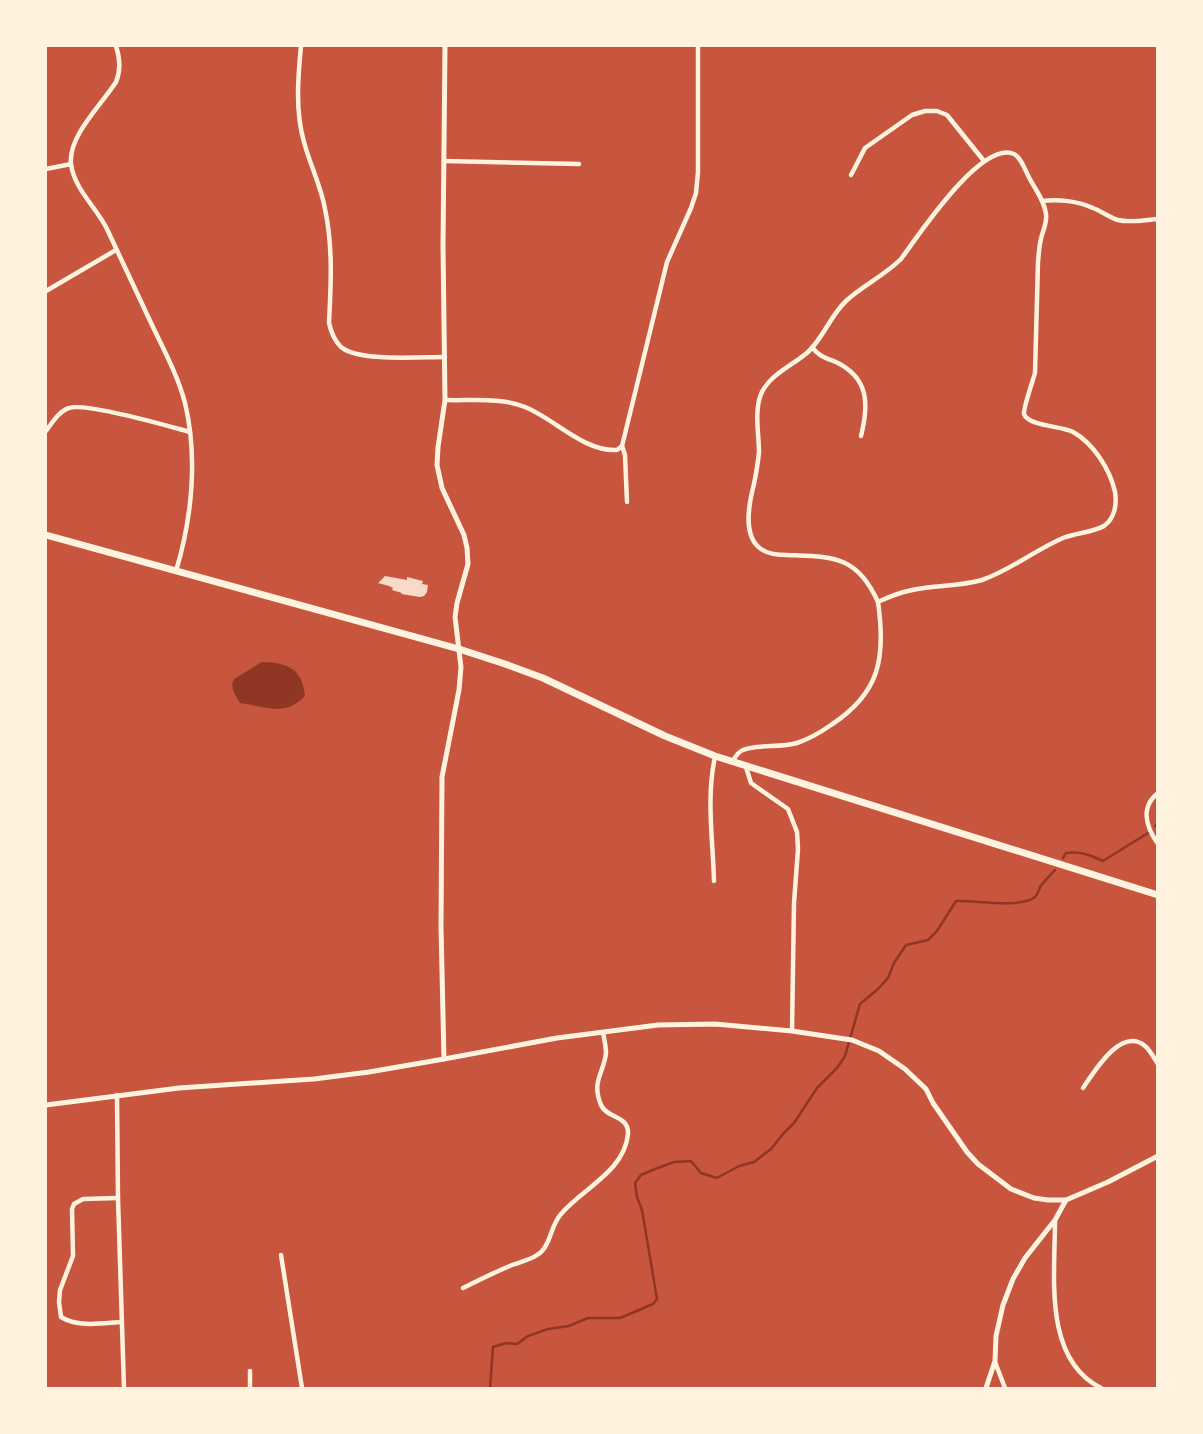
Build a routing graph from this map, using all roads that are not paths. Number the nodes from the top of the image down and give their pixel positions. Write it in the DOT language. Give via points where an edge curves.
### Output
graph roads {
  1 [pos="116,46"];
  2 [pos="301,46"];
  3 [pos="445,46"];
  4 [pos="698,46"];
  5 [pos="984,161"];
  6 [pos="444,162"];
  7 [pos="579,163"];
  8 [pos="71,164"];
  9 [pos="46,169"];
  10 [pos="851,175"];
  11 [pos="1043,201"];
  12 [pos="1157,219"];
  13 [pos="116,250"];
  14 [pos="46,291"];
  15 [pos="812,347"];
  16 [pos="444,357"];
  17 [pos="445,400"];
  18 [pos="46,431"];
  19 [pos="190,432"];
  20 [pos="861,436"];
  21 [pos="622,446"];
  22 [pos="627,502"];
  23 [pos="46,535"];
  24 [pos="176,572"];
  25 [pos="878,603"];
  26 [pos="458,649"];
  27 [pos="715,757"];
  28 [pos="733,761"];
  29 [pos="746,767"];
  30 [pos="1157,793"];
  31 [pos="1157,844"];
  32 [pos="715,881"];
  33 [pos="1157,895"];
  34 [pos="792,1031"];
  35 [pos="603,1032"];
  36 [pos="444,1059"];
  37 [pos="1157,1065"];
  38 [pos="1083,1088"];
  39 [pos="117,1096"];
  40 [pos="46,1105"];
  41 [pos="1157,1156"];
  42 [pos="118,1198"];
  43 [pos="1066,1199"];
  44 [pos="1055,1220"];
  45 [pos="281,1255"];
  46 [pos="463,1288"];
  47 [pos="122,1322"];
  48 [pos="995,1361"];
  49 [pos="250,1371"];
  50 [pos="124,1388"];
  51 [pos="250,1388"];
  52 [pos="302,1388"];
  53 [pos="986,1388"];
  54 [pos="1005,1388"];
  55 [pos="1101,1388"];
  1 -- 8 [label="street" via="119,75 79,133"];
  2 -- 16 [label="street" via="300,123 326,212 331,333 355,355"];
  3 -- 6 [label="street"];
  4 -- 21 [label="street" via="696,193 667,262"];
  5 -- 10 [label="street" via="947,115 925,111 865,148"];
  5 -- 11 [label="street" via="999,154 1016,155"];
  5 -- 15 [label="street" via="956,188 892,269 837,310"];
  6 -- 7 [label="street"];
  6 -- 16 [label="street"];
  8 -- 9 [label="street"];
  8 -- 13 [label="street"];
  11 -- 12 [label="street" via="1075,202 1127,221"];
  11 -- 25 [label="street" via="1046,219 1039,254 1035,373 1024,414 1030,420 1072,431 1088,444 1110,477 1115,511 1104,526 1064,538 1000,573 951,587 910,590"];
  13 -- 14 [label="street"];
  13 -- 19 [label="street" via="172,367"];
  15 -- 20 [label="street" via="858,379 866,400"];
  15 -- 25 [label="street" via="769,381 761,394 751,534 761,549 770,553 818,556 854,567"];
  16 -- 17 [label="street"];
  17 -- 21 [label="street" via="523,406 598,448 617,450"];
  17 -- 26 [label="street" via="438,475 459,523 468,564 455,617"];
  18 -- 19 [label="street" via="65,411 78,407"];
  19 -- 24 [label="street" via="190,506"];
  21 -- 22 [label="street"];
  23 -- 24 [label="highway"];
  24 -- 26 [label="highway"];
  25 -- 28 [label="street" via="880,658 874,680 859,702 812,736 778,747 742,750"];
  26 -- 27 [label="highway" via="543,678"];
  26 -- 36 [label="street" via="461,667 442,777"];
  27 -- 28 [label="highway"];
  27 -- 32 [label="street" via="710,793"];
  28 -- 29 [label="highway"];
  29 -- 33 [label="highway"];
  29 -- 34 [label="street" via="751,783 788,809 797,832"];
  30 -- 31 [label="street" via="1145,815"];
  34 -- 35 [label="street" via="695,1023"];
  34 -- 43 [label="street" via="848,1039 879,1051 920,1082 967,1152 991,1175 1034,1198"];
  35 -- 36 [label="street"];
  35 -- 46 [label="street" via="606,1056 598,1094 604,1110 627,1125 619,1157 606,1175 559,1216 542,1252"];
  36 -- 39 [label="street" via="314,1079"];
  37 -- 38 [label="street" via="1147,1047 1128,1040 1101,1062"];
  39 -- 40 [label="street"];
  39 -- 42 [label="street"];
  41 -- 43 [label="street"];
  42 -- 47 [label="street"];
  42 -- 47 [label="street" via="83,1199 74,1204 73,1256 59,1302 61,1317 68,1321"];
  43 -- 44 [label="street"];
  44 -- 48 [label="street" via="1013,1279 998,1325"];
  44 -- 55 [label="street" via="1058,1327 1067,1355 1080,1374"];
  45 -- 52 [label="street"];
  47 -- 50 [label="street"];
  48 -- 53 [label="street"];
  48 -- 54 [label="street"];
  49 -- 51 [label="street"];
}
